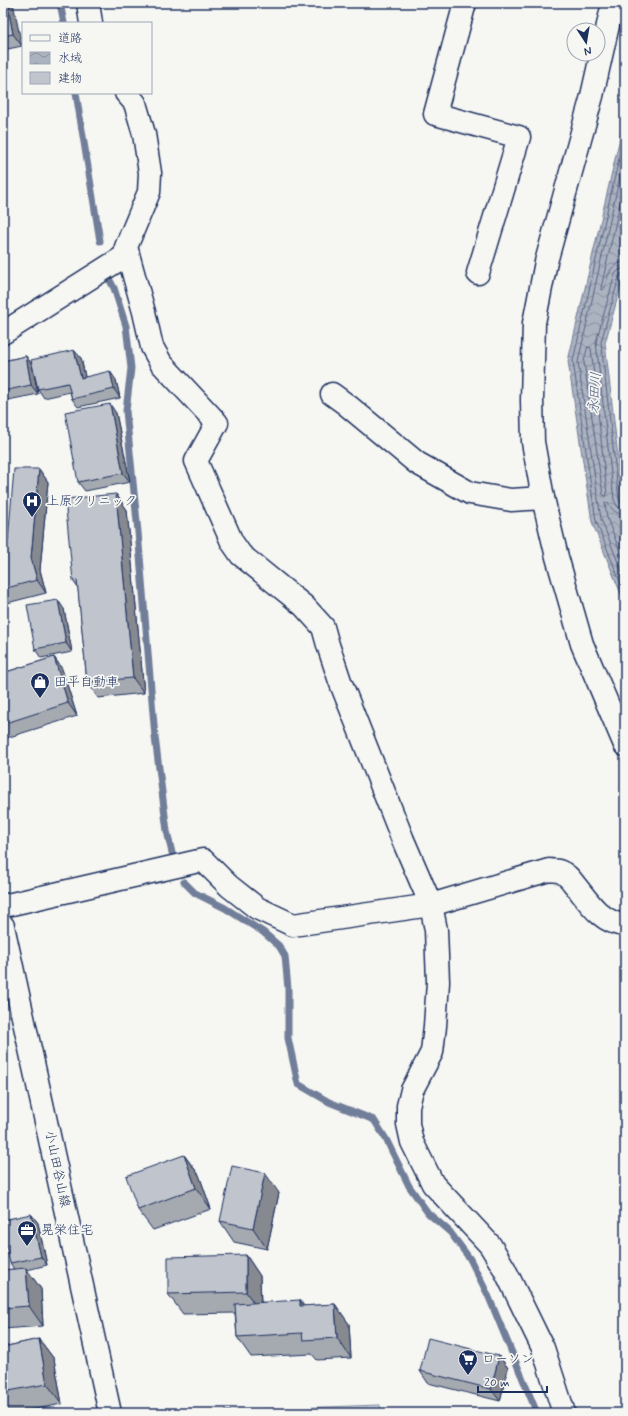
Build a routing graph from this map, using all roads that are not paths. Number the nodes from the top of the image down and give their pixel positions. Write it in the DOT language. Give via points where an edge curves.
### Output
graph roads {
  1 [pos="88,3"];
  2 [pos="465,3"];
  3 [pos="613,3"];
  4 [pos="91,22"];
  5 [pos="127,94"];
  6 [pos="128,254"];
  7 [pos="478,273"];
  8 [pos="3,332"];
  9 [pos="332,394"];
  10 [pos="543,498"];
  11 [pos="625,745"];
  12 [pos="431,905"];
  13 [pos="3,906"];
  14 [pos="625,925"];
  15 [pos="3,926"];
  16 [pos="8,969"];
  17 [pos="110,1413"];
  18 [pos="564,1413"];
  1 -- 4 [label="street"];
  2 -- 7 [label="street" via="435,114 519,137"];
  3 -- 10 [label="street" via="592,96 546,262 534,323 534,442"];
  5 -- 6 [label="street" via="134,103 144,134 150,173 149,192 126,247"];
  6 -- 8 [label="street"];
  6 -- 12 [label="street" via="152,347 161,363 217,423 196,462 232,542 241,555 304,606 323,626 340,681"];
  9 -- 10 [label="street" via="417,463 470,493 511,500"];
  10 -- 11 [label="street" via="582,644"];
  12 -- 13 [label="street" via="293,925 257,908 229,886 203,860"];
  12 -- 14 [label="street" via="549,870 561,872 569,877 596,912 606,920"];
  12 -- 18 [label="street" via="436,930 435,1026 432,1052 412,1090 408,1106 412,1142 434,1184 490,1245 504,1268 543,1348"];
  15 -- 16 [label="street, 小山田谷山線"];
  16 -- 17 [label="street, 小山田谷山線"];
}
